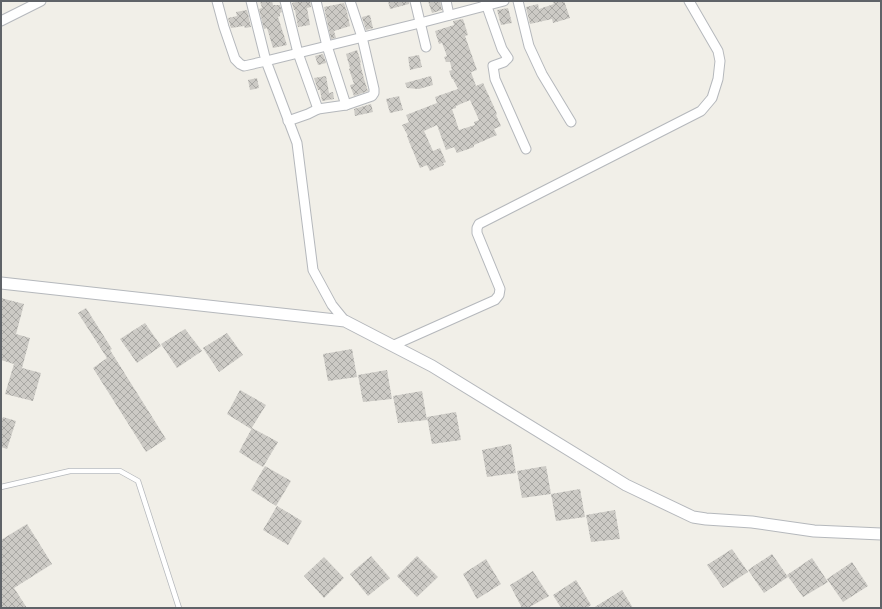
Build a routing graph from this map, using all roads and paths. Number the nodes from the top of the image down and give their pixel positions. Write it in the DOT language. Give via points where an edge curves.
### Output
graph roads {
  1 [pos="41,1"];
  2 [pos="217,1"];
  3 [pos="251,1"];
  4 [pos="285,1"];
  5 [pos="316,1"];
  6 [pos="350,1"];
  7 [pos="415,1"];
  8 [pos="446,1"];
  9 [pos="504,1"];
  10 [pos="518,1"];
  11 [pos="689,1"];
  12 [pos="486,3"];
  13 [pos="28,4"];
  14 [pos="449,15"];
  15 [pos="1,21"];
  16 [pos="420,23"];
  17 [pos="362,37"];
  18 [pos="326,46"];
  19 [pos="426,47"];
  20 [pos="298,53"];
  21 [pos="266,61"];
  22 [pos="346,105"];
  23 [pos="318,109"];
  24 [pos="288,121"];
  25 [pos="571,122"];
  26 [pos="526,149"];
  27 [pos="1,283"];
  28 [pos="345,321"];
  29 [pos="394,345"];
  30 [pos="1,486"];
  31 [pos="881,534"];
  32 [pos="179,608"];
  1 -- 13 [label="street"];
  2 -- 21 [label="street" via="235,59 244,66"];
  3 -- 21 [label="street"];
  4 -- 20 [label="street"];
  5 -- 18 [label="street"];
  6 -- 17 [label="street"];
  7 -- 16 [label="street"];
  8 -- 14 [label="street"];
  9 -- 12 [label="street"];
  10 -- 25 [label="street" via="529,46 542,74"];
  11 -- 29 [label="street" via="718,51 720,61 718,80 712,98 701,111 479,224 477,233 500,289 499,295 495,300"];
  12 -- 14 [label="street"];
  12 -- 26 [label="street" via="502,49 508,58 493,66 495,79"];
  13 -- 15 [label="street"];
  14 -- 16 [label="street"];
  16 -- 17 [label="street"];
  16 -- 19 [label="street"];
  17 -- 18 [label="street"];
  17 -- 22 [label="street" via="374,93"];
  18 -- 20 [label="street"];
  18 -- 22 [label="street"];
  20 -- 21 [label="street"];
  20 -- 23 [label="street"];
  21 -- 24 [label="street"];
  22 -- 23 [label="street"];
  23 -- 24 [label="street"];
  24 -- 28 [label="street" via="297,143 312,270 332,305"];
  27 -- 28 [label="street"];
  28 -- 29 [label="street"];
  29 -- 31 [label="street" via="626,485 693,517 814,531"];
  30 -- 32 [label="lane" via="70,471 120,471 138,480"];
}
